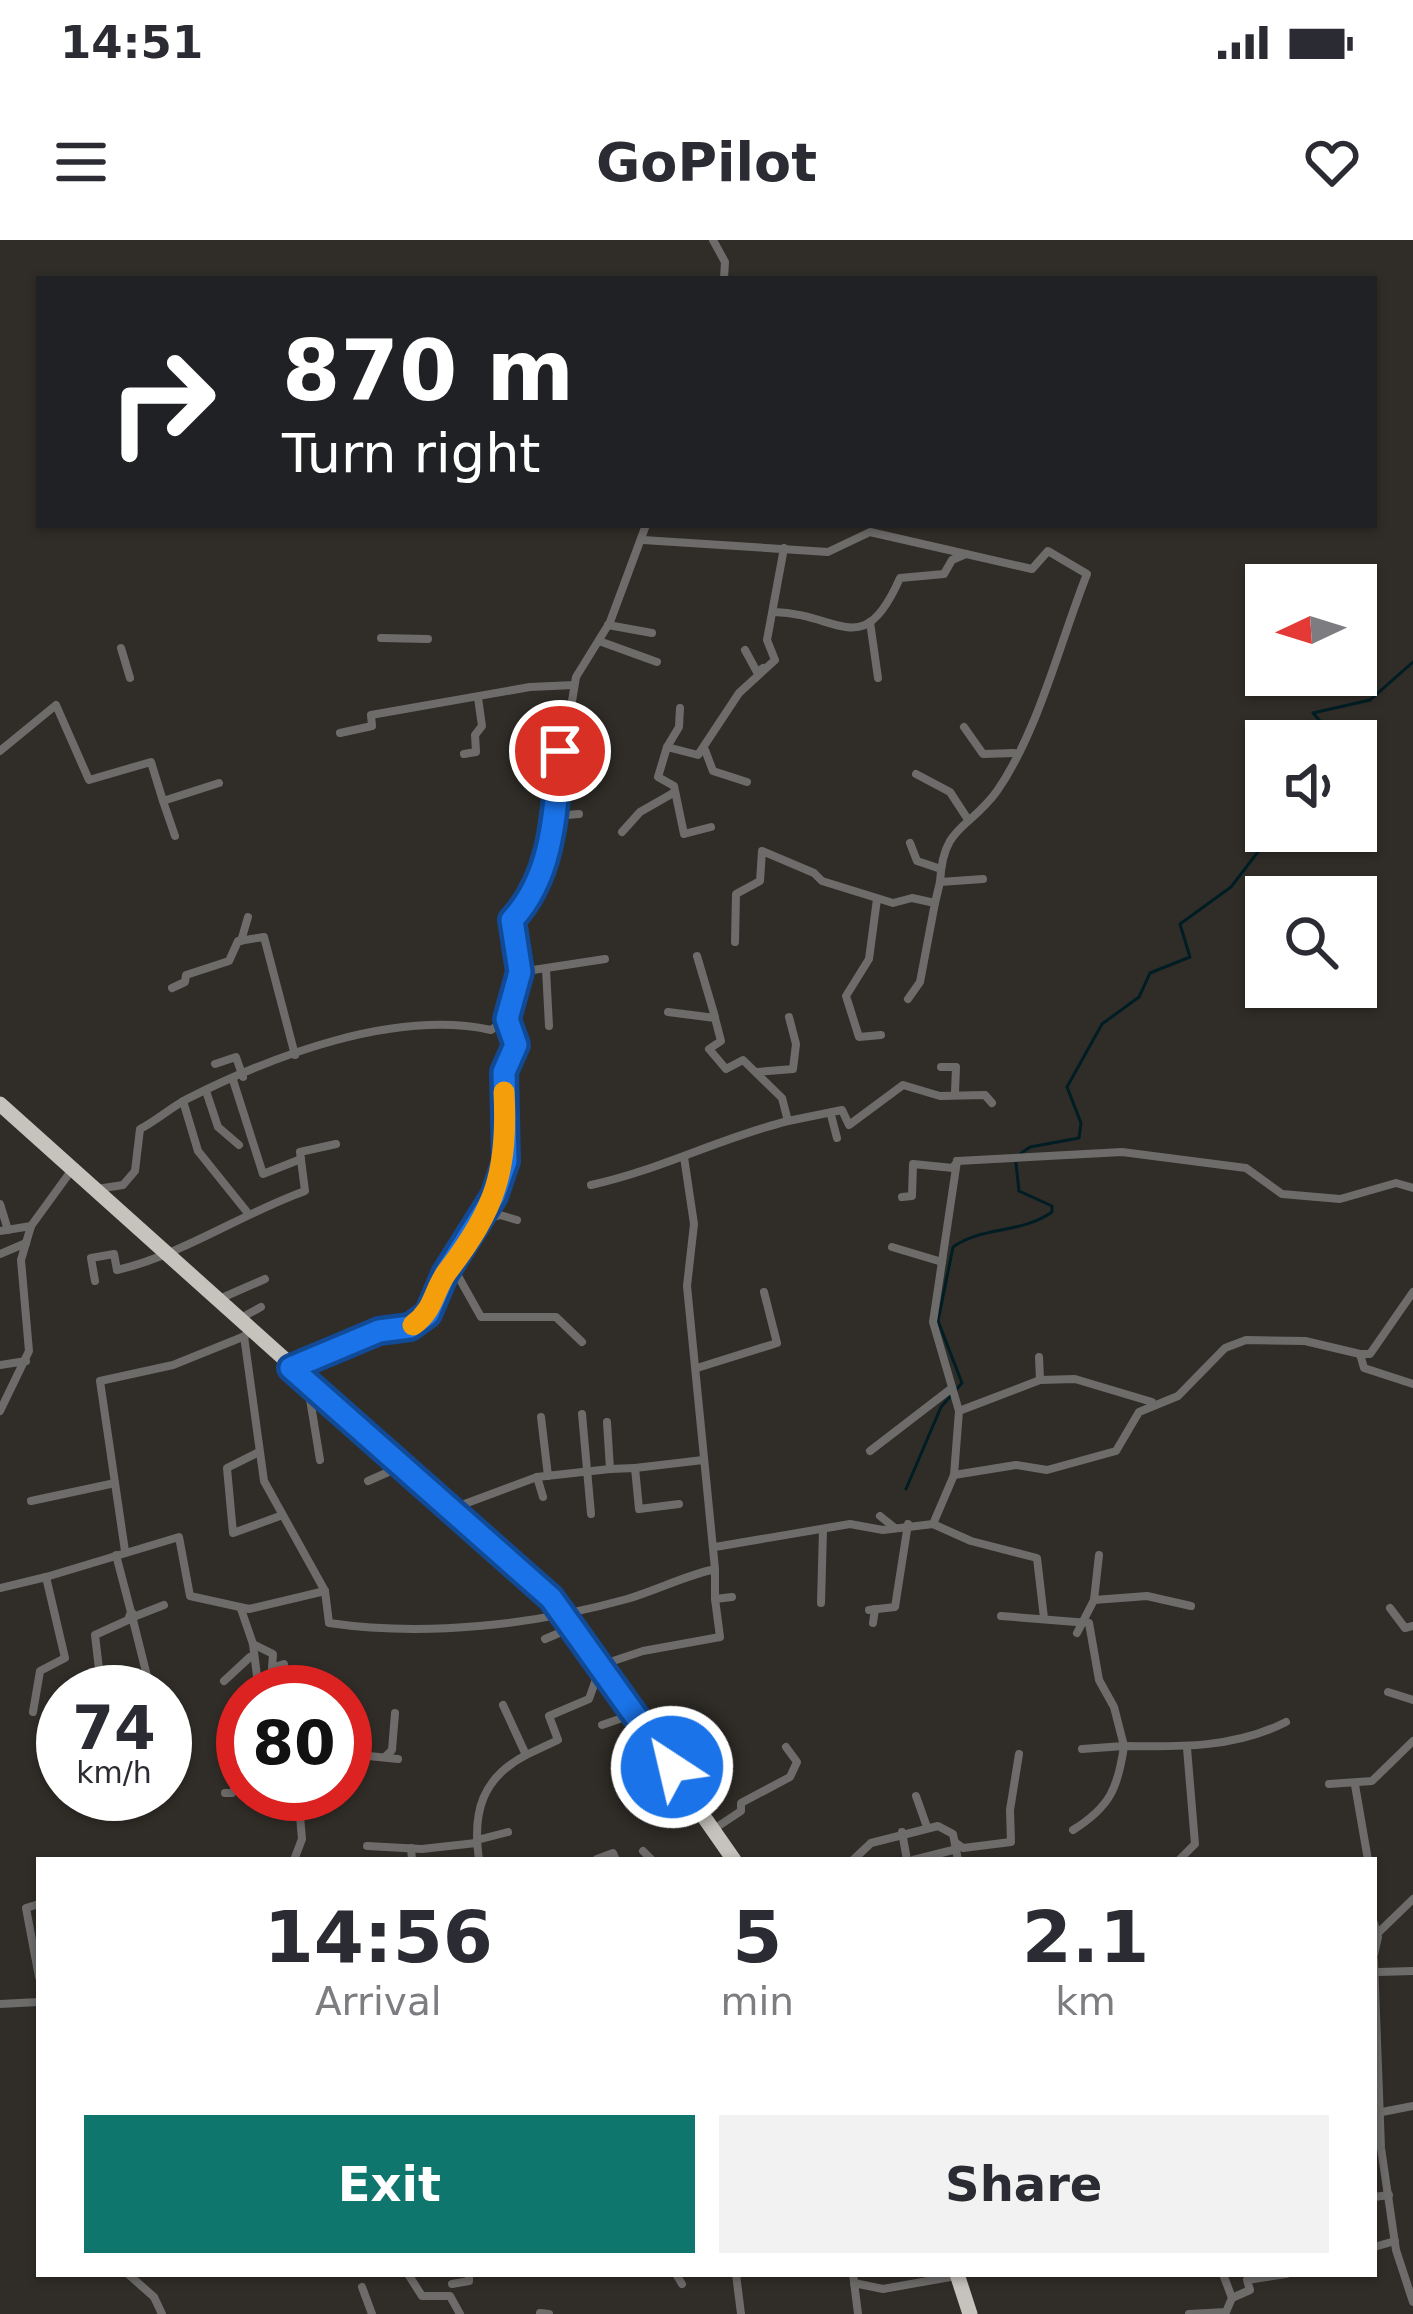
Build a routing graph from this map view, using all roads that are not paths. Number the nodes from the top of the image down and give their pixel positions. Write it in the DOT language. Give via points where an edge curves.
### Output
graph roads {
  1 [pos="713,240"];
  2 [pos="724,276"];
  3 [pos="646,528"];
  4 [pos="644,540"];
  5 [pos="784,548"];
  6 [pos="966,554"];
  7 [pos="774,612"];
  8 [pos="870,622"];
  9 [pos="608,625"];
  10 [pos="652,633"];
  11 [pos="385,638"];
  12 [pos="425,639"];
  13 [pos="599,641"];
  14 [pos="122,648"];
  15 [pos="746,650"];
  16 [pos="657,662"];
  17 [pos="769,664"];
  18 [pos="130,678"];
  19 [pos="878,678"];
  20 [pos="574,685"];
  21 [pos="478,698"];
  22 [pos="680,708"];
  23 [pos="964,727"];
  24 [pos="340,733"];
  25 [pos="668,747"];
  26 [pos="705,750"];
  27 [pos="0,751"];
  28 [pos="1014,753"];
  29 [pos="464,754"];
  30 [pos="916,774"];
  31 [pos="747,782"];
  32 [pos="219,783"];
  33 [pos="675,792"];
  34 [pos="163,801"];
  35 [pos="579,814"];
  36 [pos="553,816"];
  37 [pos="968,818"];
  38 [pos="711,827"];
  39 [pos="622,832"];
  40 [pos="175,836"];
  41 [pos="910,843"];
  42 [pos="940,869"];
  43 [pos="982,879"];
  44 [pos="940,882"];
  45 [pos="877,898"];
  46 [pos="935,903"];
  47 [pos="248,917"];
  48 [pos="242,941"];
  49 [pos="735,942"];
  50 [pos="697,956"];
  51 [pos="605,959"];
  52 [pos="545,970"];
  53 [pos="520,972"];
  54 [pos="172,988"];
  55 [pos="908,999"];
  56 [pos="668,1012"];
  57 [pos="715,1018"];
  58 [pos="789,1018"];
  59 [pos="507,1019"];
  60 [pos="549,1026"];
  61 [pos="881,1035"];
  62 [pos="295,1055"];
  63 [pos="215,1064"];
  64 [pos="941,1067"];
  65 [pos="755,1072"];
  66 [pos="238,1079"];
  67 [pos="206,1091"];
  68 [pos="955,1091"];
  69 [pos="183,1101"];
  70 [pos="992,1103"];
  71 [pos="0,1104"];
  72 [pos="831,1115"];
  73 [pos="788,1120"];
  74 [pos="837,1138"];
  75 [pos="336,1144"];
  76 [pos="238,1145"];
  77 [pos="684,1157"];
  78 [pos="301,1159"];
  79 [pos="957,1161"];
  80 [pos="72,1170"];
  81 [pos="591,1185"];
  82 [pos="1413,1188"];
  83 [pos="96,1190"];
  84 [pos="902,1197"];
  85 [pos="0,1204"];
  86 [pos="247,1212"];
  87 [pos="517,1220"];
  88 [pos="479,1222"];
  89 [pos="31,1226"];
  90 [pos="4,1230"];
  91 [pos="26,1243"];
  92 [pos="892,1246"];
  93 [pos="0,1254"];
  94 [pos="166,1254"];
  95 [pos="943,1262"];
  96 [pos="453,1268"];
  97 [pos="265,1279"];
  98 [pos="95,1281"];
  99 [pos="764,1292"];
  100 [pos="1413,1292"];
  101 [pos="217,1300"];
  102 [pos="532,1302"];
  103 [pos="261,1307"];
  104 [pos="522,1317"];
  105 [pos="244,1328"];
  106 [pos="582,1342"];
  107 [pos="1360,1354"];
  108 [pos="1039,1357"];
  109 [pos="26,1361"];
  110 [pos="0,1365"];
  111 [pos="291,1368"];
  112 [pos="696,1368"];
  113 [pos="1040,1380"];
  114 [pos="1413,1384"];
  115 [pos="314,1388"];
  116 [pos="952,1388"];
  117 [pos="1152,1402"];
  118 [pos="0,1411"];
  119 [pos="958,1411"];
  120 [pos="581,1414"];
  121 [pos="542,1417"];
  122 [pos="607,1422"];
  123 [pos="870,1451"];
  124 [pos="259,1452"];
  125 [pos="320,1460"];
  126 [pos="703,1460"];
  127 [pos="402,1466"];
  128 [pos="635,1468"];
  129 [pos="610,1469"];
  130 [pos="588,1472"];
  131 [pos="954,1475"];
  132 [pos="543,1477"];
  133 [pos="368,1481"];
  134 [pos="115,1483"];
  135 [pos="543,1497"];
  136 [pos="31,1502"];
  137 [pos="679,1504"];
  138 [pos="450,1509"];
  139 [pos="591,1514"];
  140 [pos="280,1516"];
  141 [pos="880,1516"];
  142 [pos="908,1524"];
  143 [pos="933,1524"];
  144 [pos="895,1528"];
  145 [pos="823,1529"];
  146 [pos="715,1547"];
  147 [pos="120,1553"];
  148 [pos="1099,1555"];
  149 [pos="715,1569"];
  150 [pos="46,1577"];
  151 [pos="0,1588"];
  152 [pos="325,1591"];
  153 [pos="732,1597"];
  154 [pos="715,1599"];
  155 [pos="1094,1600"];
  156 [pos="821,1603"];
  157 [pos="164,1604"];
  158 [pos="1191,1606"];
  159 [pos="1390,1608"];
  160 [pos="241,1609"];
  161 [pos="131,1612"];
  162 [pos="1001,1616"];
  163 [pos="1044,1618"];
  164 [pos="568,1621"];
  165 [pos="1081,1621"];
  166 [pos="873,1623"];
  167 [pos="1413,1626"];
  168 [pos="1077,1634"];
  169 [pos="545,1639"];
  170 [pos="253,1644"];
  171 [pos="251,1656"];
  172 [pos="284,1664"];
  173 [pos="99,1665"];
  174 [pos="144,1665"];
  175 [pos="241,1665"];
  176 [pos="253,1665"];
  177 [pos="601,1665"];
  178 [pos="1388,1692"];
  179 [pos="1413,1700"];
  180 [pos="503,1705"];
  181 [pos="33,1712"];
  182 [pos="394,1713"];
  183 [pos="640,1721"];
  184 [pos="1286,1722"];
  185 [pos="602,1725"];
  186 [pos="1413,1742"];
  187 [pos="1124,1746"];
  188 [pos="786,1747"];
  189 [pos="1187,1748"];
  190 [pos="1082,1749"];
  191 [pos="634,1752"];
  192 [pos="1019,1754"];
  193 [pos="526,1755"];
  194 [pos="372,1757"];
  195 [pos="384,1758"];
  196 [pos="398,1759"];
  197 [pos="1329,1784"];
  198 [pos="1354,1785"];
  199 [pos="916,1796"];
  200 [pos="300,1821"];
  201 [pos="711,1827"];
  202 [pos="927,1827"];
  203 [pos="1073,1830"];
  204 [pos="508,1832"];
  205 [pos="902,1832"];
  206 [pos="476,1841"];
  207 [pos="367,1846"];
  208 [pos="411,1848"];
  209 [pos="644,1851"];
  210 [pos="957,1851"];
  211 [pos="295,1857"];
  212 [pos="412,1857"];
  213 [pos="478,1857"];
  214 [pos="649,1857"];
  215 [pos="730,1857"];
  216 [pos="857,1857"];
  217 [pos="909,1857"];
  218 [pos="926,1857"];
  219 [pos="1183,1857"];
  220 [pos="1367,1857"];
  221 [pos="1413,1899"];
  222 [pos="36,1905"];
  223 [pos="1399,1917"];
  224 [pos="1413,1918"];
  225 [pos="1377,1928"];
  226 [pos="36,1961"];
  227 [pos="1377,1968"];
  228 [pos="1413,1971"];
  229 [pos="1378,1972"];
  230 [pos="36,2002"];
  231 [pos="0,2004"];
  232 [pos="1413,2106"];
  233 [pos="1382,2112"];
  234 [pos="1389,2195"];
  235 [pos="1377,2197"];
  236 [pos="1395,2241"];
  237 [pos="1377,2246"];
  238 [pos="132,2277"];
  239 [pos="410,2277"];
  240 [pos="469,2277"];
  241 [pos="678,2277"];
  242 [pos="736,2277"];
  243 [pos="946,2277"];
  244 [pos="958,2277"];
  245 [pos="1223,2277"];
  246 [pos="1251,2277"];
  247 [pos="854,2278"];
  248 [pos="452,2284"];
  249 [pos="682,2284"];
  250 [pos="362,2287"];
  251 [pos="1232,2298"];
  252 [pos="1413,2299"];
  253 [pos="540,2313"];
  254 [pos="163,2314"];
  255 [pos="372,2314"];
  256 [pos="460,2314"];
  257 [pos="549,2314"];
  258 [pos="741,2314"];
  259 [pos="858,2314"];
  260 [pos="970,2314"];
  261 [pos="1190,2314"];
  1 -- 2 [label="street"];
  3 -- 4 [label="street"];
  4 -- 5 [label="street"];
  4 -- 9 [label="street"];
  5 -- 6 [label="street" via="828,552 870,532"];
  5 -- 7 [label="street"];
  6 -- 8 [label="street" via="944,574 900,578 888,610"];
  6 -- 28 [label="street" via="1033,568 1048,551 1087,574"];
  7 -- 8 [label="street" via="843,629"];
  7 -- 17 [label="street"];
  8 -- 19 [label="street"];
  9 -- 10 [label="street"];
  9 -- 13 [label="street"];
  11 -- 12 [label="street"];
  13 -- 16 [label="street"];
  13 -- 20 [label="street"];
  14 -- 18 [label="street"];
  15 -- 17 [label="street" via="757,672"];
  17 -- 26 [label="street" via="721,716"];
  20 -- 21 [label="street"];
  20 -- 36 [label="street"];
  21 -- 24 [label="street" via="371,715 372,726"];
  21 -- 29 [label="street" via="476,752"];
  22 -- 25 [label="street"];
  23 -- 28 [label="street" via="983,754"];
  25 -- 26 [label="street"];
  25 -- 33 [label="street" via="658,777"];
  26 -- 31 [label="street" via="713,772"];
  27 -- 34 [label="street" via="56,705 88,780 151,762"];
  28 -- 37 [label="street" via="996,792"];
  30 -- 37 [label="street" via="950,792"];
  32 -- 34 [label="street"];
  33 -- 38 [label="street" via="684,834"];
  33 -- 39 [label="street"];
  34 -- 40 [label="street"];
  35 -- 36 [label="street"];
  36 -- 53 [label="street" via="540,880 512,920"];
  37 -- 42 [label="street" via="947,838"];
  41 -- 42 [label="street" via="917,861"];
  42 -- 44 [label="street"];
  43 -- 44 [label="street"];
  44 -- 46 [label="street"];
  45 -- 46 [label="street"];
  45 -- 49 [label="street" via="762,851 760,881 736,894"];
  45 -- 61 [label="street" via="868,959 846,996 859,1037"];
  46 -- 55 [label="street" via="920,982"];
  47 -- 48 [label="street"];
  48 -- 54 [label="street" via="229,961"];
  48 -- 62 [label="street" via="263,937"];
  50 -- 57 [label="street"];
  51 -- 52 [label="street"];
  52 -- 53 [label="street"];
  52 -- 60 [label="street"];
  53 -- 59 [label="street"];
  56 -- 57 [label="street"];
  57 -- 65 [label="street" via="722,1041 709,1048 726,1069 743,1060"];
  58 -- 65 [label="street" via="793,1069"];
  59 -- 62 [label="street" via="491,1030 449,1023 378,1032"];
  59 -- 88 [label="street" via="516,1045 504,1072 506,1161"];
  62 -- 66 [label="street"];
  63 -- 66 [label="street" via="236,1057"];
  64 -- 68 [label="street" via="956,1067"];
  65 -- 73 [label="street" via="782,1098"];
  66 -- 67 [label="street"];
  66 -- 78 [label="street" via="263,1174"];
  67 -- 69 [label="street"];
  67 -- 76 [label="street" via="218,1127"];
  68 -- 70 [label="street"];
  68 -- 72 [label="street" via="940,1096 903,1085 849,1125 842,1110"];
  69 -- 83 [label="street" via="140,1129 135,1171 123,1185"];
  69 -- 86 [label="street" via="198,1150"];
  71 -- 80 [label="highway"];
  72 -- 73 [label="street"];
  72 -- 74 [label="street"];
  73 -- 77 [label="street" via="719,1138"];
  75 -- 78 [label="street" via="300,1152"];
  77 -- 81 [label="street"];
  77 -- 112 [label="street" via="694,1224 687,1286"];
  78 -- 86 [label="street" via="305,1191"];
  79 -- 82 [label="street" via="1122,1152 1246,1168 1282,1194 1340,1199 1396,1184"];
  79 -- 84 [label="street" via="953,1168 913,1165 912,1196"];
  79 -- 95 [label="street"];
  80 -- 83 [label="highway"];
  80 -- 89 [label="street"];
  83 -- 94 [label="highway"];
  85 -- 90 [label="street"];
  86 -- 94 [label="street"];
  87 -- 88 [label="street"];
  88 -- 96 [label="street"];
  89 -- 90 [label="street"];
  89 -- 91 [label="street"];
  91 -- 93 [label="street"];
  91 -- 109 [label="street"];
  92 -- 95 [label="street"];
  94 -- 98 [label="street" via="117,1270 113,1254 91,1258"];
  94 -- 101 [label="highway"];
  95 -- 116 [label="street" via="933,1322"];
  96 -- 104 [label="street" via="481,1317"];
  96 -- 111 [label="street" via="428,1314 410,1327 379,1331"];
  97 -- 101 [label="street"];
  99 -- 112 [label="street" via="777,1343"];
  100 -- 107 [label="street" via="1370,1354"];
  101 -- 105 [label="highway"];
  102 -- 104 [label="street"];
  103 -- 105 [label="street"];
  104 -- 106 [label="street" via="556,1317"];
  105 -- 111 [label="highway"];
  105 -- 124 [label="street"];
  105 -- 134 [label="street" via="173,1365 100,1382"];
  107 -- 114 [label="street" via="1364,1368"];
  107 -- 117 [label="street" via="1246,1340 1225,1348 1178,1396"];
  108 -- 113 [label="street"];
  109 -- 110 [label="street"];
  109 -- 118 [label="street"];
  111 -- 115 [label="highway"];
  112 -- 126 [label="street"];
  113 -- 117 [label="street" via="1075,1379"];
  113 -- 119 [label="street"];
  115 -- 125 [label="street"];
  115 -- 127 [label="highway"];
  116 -- 119 [label="street"];
  116 -- 123 [label="street"];
  117 -- 131 [label="street" via="1116,1451 1047,1470 1000,1466"];
  119 -- 131 [label="street"];
  120 -- 130 [label="street"];
  121 -- 132 [label="street"];
  122 -- 129 [label="street"];
  124 -- 140 [label="street"];
  124 -- 140 [label="street" via="227,1468 233,1533"];
  126 -- 128 [label="street"];
  126 -- 146 [label="street"];
  127 -- 133 [label="street"];
  127 -- 138 [label="highway"];
  128 -- 129 [label="street"];
  128 -- 137 [label="street" via="639,1509"];
  129 -- 130 [label="street"];
  130 -- 132 [label="street"];
  130 -- 139 [label="street"];
  131 -- 143 [label="street"];
  132 -- 135 [label="street"];
  132 -- 138 [label="street"];
  134 -- 136 [label="street"];
  134 -- 147 [label="street"];
  138 -- 164 [label="highway"];
  140 -- 152 [label="street"];
  141 -- 144 [label="street"];
  142 -- 143 [label="street"];
  142 -- 144 [label="street"];
  142 -- 166 [label="street" via="897,1609 872,1609"];
  143 -- 163 [label="street" via="1037,1558"];
  144 -- 145 [label="street"];
  145 -- 146 [label="street"];
  145 -- 156 [label="street"];
  146 -- 149 [label="street"];
  147 -- 150 [label="street"];
  147 -- 160 [label="street" via="179,1537 187,1594"];
  147 -- 161 [label="street"];
  148 -- 155 [label="street"];
  149 -- 154 [label="street"];
  149 -- 164 [label="street"];
  150 -- 151 [label="street"];
  150 -- 181 [label="street" via="65,1658 40,1671"];
  152 -- 160 [label="street"];
  152 -- 164 [label="street" via="329,1623 377,1630"];
  153 -- 154 [label="street"];
  154 -- 177 [label="street" via="720,1636"];
  155 -- 158 [label="street" via="1147,1596"];
  155 -- 165 [label="street"];
  157 -- 161 [label="street"];
  159 -- 167 [label="street" via="1405,1628"];
  160 -- 170 [label="street"];
  161 -- 173 [label="street" via="95,1635"];
  161 -- 174 [label="street"];
  162 -- 163 [label="street"];
  163 -- 165 [label="street"];
  164 -- 169 [label="street"];
  164 -- 177 [label="highway"];
  165 -- 168 [label="street"];
  165 -- 187 [label="street" via="1089,1623"];
  170 -- 171 [label="street"];
  170 -- 172 [label="street" via="273,1654 272,1668"];
  171 -- 175 [label="street"];
  171 -- 176 [label="street"];
  177 -- 183 [label="highway"];
  177 -- 193 [label="street" via="589,1699 549,1716 558,1740"];
  178 -- 179 [label="street"];
  180 -- 193 [label="street"];
  182 -- 195 [label="street" via="392,1750"];
  183 -- 185 [label="street"];
  183 -- 191 [label="street" via="629,1739"];
  183 -- 201 [label="highway"];
  184 -- 189 [label="street"];
  186 -- 198 [label="street" via="1372,1781"];
  187 -- 189 [label="street"];
  187 -- 190 [label="street"];
  187 -- 203 [label="street" via="1105,1811"];
  188 -- 201 [label="street" via="797,1762 790,1777"];
  189 -- 219 [label="street" via="1195,1844"];
  192 -- 210 [label="street" via="1011,1842"];
  193 -- 206 [label="street" via="502,1768 478,1800"];
  194 -- 195 [label="street"];
  195 -- 196 [label="street"];
  197 -- 198 [label="street"];
  198 -- 220 [label="street"];
  199 -- 202 [label="street"];
  200 -- 211 [label="street"];
  201 -- 215 [label="highway"];
  202 -- 205 [label="street"];
  202 -- 210 [label="street" via="949,1827"];
  204 -- 206 [label="street"];
  205 -- 216 [label="street"];
  205 -- 217 [label="street"];
  206 -- 208 [label="street"];
  206 -- 213 [label="street"];
  207 -- 208 [label="street"];
  208 -- 212 [label="street"];
  209 -- 214 [label="street"];
  210 -- 218 [label="street"];
  221 -- 223 [label="street"];
  222 -- 226 [label="street" via="26,1909"];
  223 -- 224 [label="street"];
  223 -- 225 [label="street"];
  227 -- 229 [label="street"];
  228 -- 229 [label="street"];
  229 -- 233 [label="street"];
  230 -- 231 [label="street"];
  232 -- 233 [label="street"];
  233 -- 234 [label="street"];
  234 -- 235 [label="street"];
  234 -- 236 [label="street"];
  236 -- 237 [label="street"];
  236 -- 252 [label="street"];
  238 -- 254 [label="street"];
  239 -- 256 [label="street" via="422,2296 450,2296"];
  240 -- 248 [label="street"];
  241 -- 249 [label="street"];
  242 -- 258 [label="street"];
  243 -- 247 [label="street" via="883,2289"];
  244 -- 260 [label="highway"];
  245 -- 251 [label="street"];
  246 -- 251 [label="street" via="1250,2290"];
  247 -- 259 [label="street"];
  250 -- 255 [label="street"];
  251 -- 261 [label="street" via="1226,2312"];
  253 -- 257 [label="street"];
}
